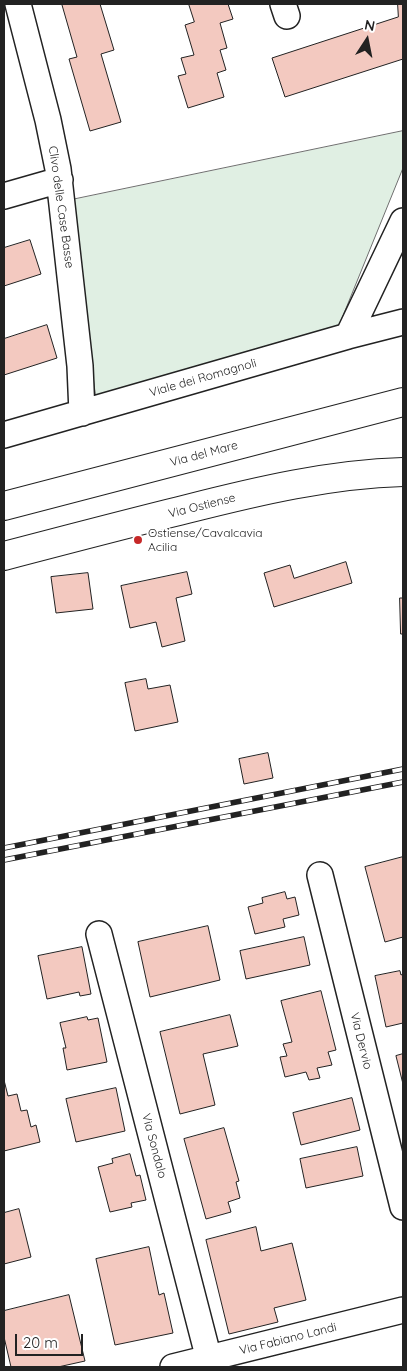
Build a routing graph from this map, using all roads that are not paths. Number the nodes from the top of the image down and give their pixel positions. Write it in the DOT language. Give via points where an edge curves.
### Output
graph roads {
  1 [pos="18,4"];
  2 [pos="60,180"];
  3 [pos="4,196"];
  4 [pos="403,221"];
  5 [pos="403,322"];
  6 [pos="348,336"];
  7 [pos="403,402"];
  8 [pos="82,413"];
  9 [pos="4,435"];
  10 [pos="403,472"];
  11 [pos="4,506"];
  12 [pos="4,556"];
  13 [pos="320,875"];
  14 [pos="99,934"];
  15 [pos="403,1207"];
  16 [pos="403,1310"];
  17 [pos="210,1363"];
  18 [pos="173,1367"];
  1 -- 2 [label="street, Clivo delle Case Basse"];
  2 -- 3 [label="street"];
  2 -- 8 [label="street, Clivo delle Case Basse"];
  4 -- 6 [label="street"];
  5 -- 6 [label="street, Viale dei Romagnoli"];
  6 -- 8 [label="street, Viale dei Romagnoli"];
  7 -- 11 [label="main road, Via del Mare"];
  8 -- 9 [label="street, Viale dei Romagnoli"];
  10 -- 12 [label="main road, Via Ostiense" via="292,485"];
  13 -- 15 [label="street, Via Dervio"];
  14 -- 17 [label="street, Via Sondalo"];
  16 -- 17 [label="street, Via Fabiano Landi"];
  17 -- 18 [label="street, Via Fabiano Landi"];
}
